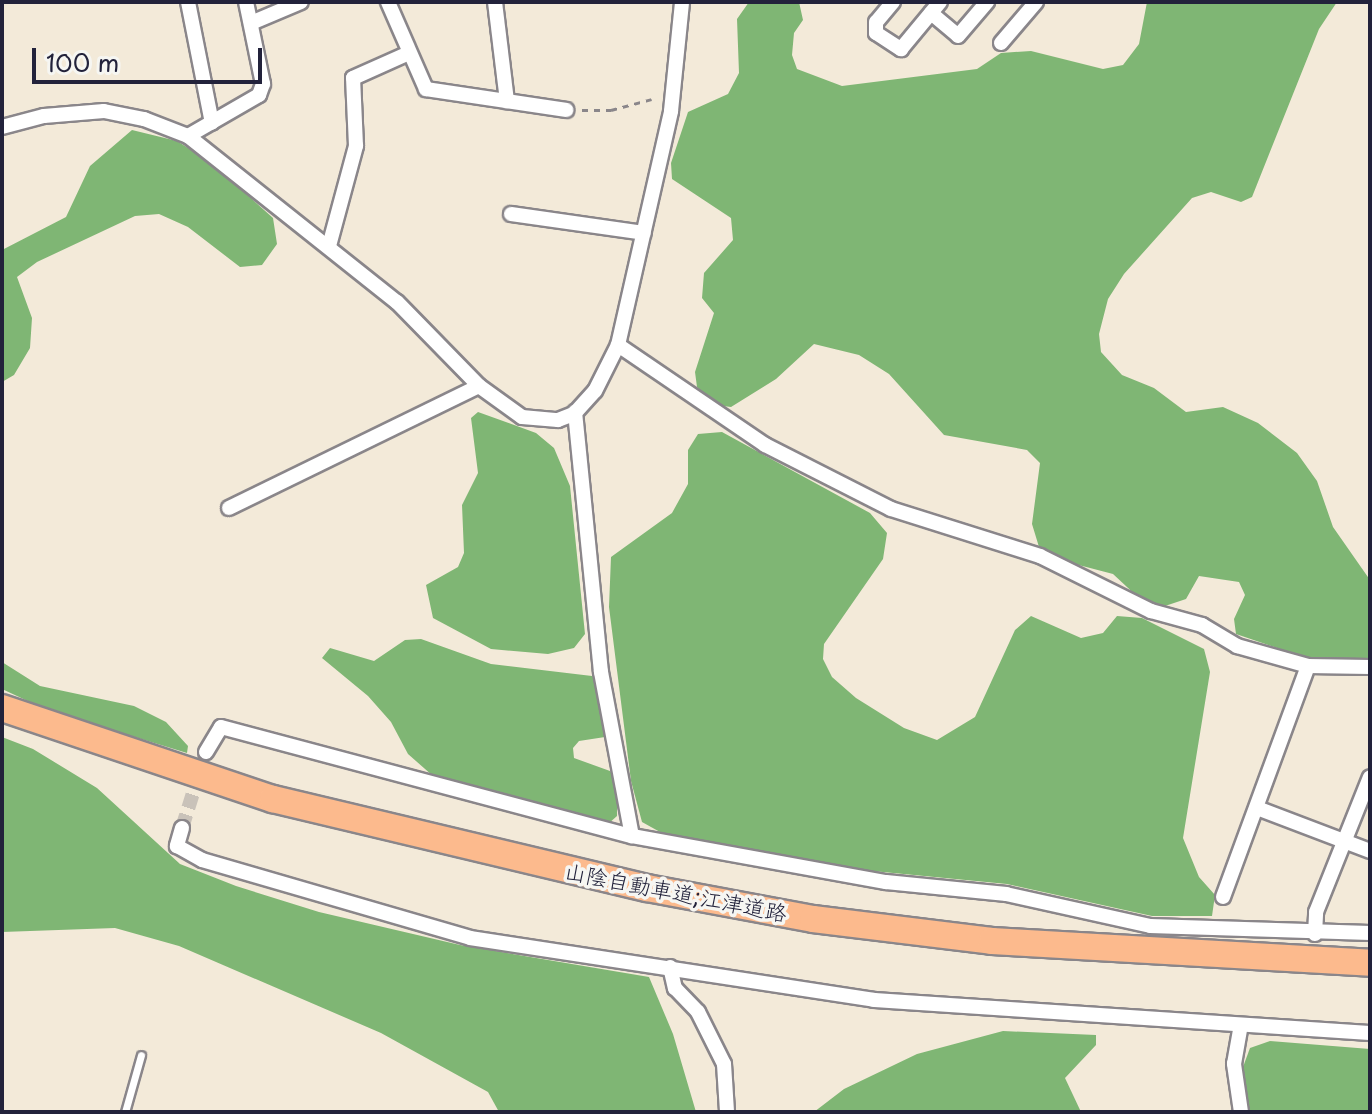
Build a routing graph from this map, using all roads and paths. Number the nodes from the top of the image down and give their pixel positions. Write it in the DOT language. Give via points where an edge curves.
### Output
graph roads {
  1 [pos="188,2"];
  2 [pos="246,2"];
  3 [pos="301,2"];
  4 [pos="388,2"];
  5 [pos="495,2"];
  6 [pos="682,2"];
  7 [pos="893,2"];
  8 [pos="987,2"];
  9 [pos="1036,2"];
  10 [pos="936,8"];
  11 [pos="251,23"];
  12 [pos="1001,43"];
  13 [pos="409,53"];
  14 [pos="652,99"];
  15 [pos="507,101"];
  16 [pos="566,110"];
  17 [pos="212,123"];
  18 [pos="2,127"];
  19 [pos="188,136"];
  20 [pos="511,214"];
  21 [pos="644,233"];
  22 [pos="329,246"];
  23 [pos="618,345"];
  24 [pos="479,386"];
  25 [pos="575,412"];
  26 [pos="229,508"];
  27 [pos="1308,666"];
  28 [pos="1370,667"];
  29 [pos="2,708"];
  30 [pos="206,752"];
  31 [pos="1370,777"];
  32 [pos="1257,808"];
  33 [pos="182,828"];
  34 [pos="632,836"];
  35 [pos="1344,841"];
  36 [pos="1370,851"];
  37 [pos="1223,897"];
  38 [pos="1370,933"];
  39 [pos="1315,934"];
  40 [pos="1370,963"];
  41 [pos="670,967"];
  42 [pos="1241,1026"];
  43 [pos="1370,1033"];
  44 [pos="141,1055"];
  45 [pos="125,1112"];
  46 [pos="727,1112"];
  47 [pos="1241,1112"];
  1 -- 17 [label="street"];
  2 -- 11 [label="street"];
  3 -- 11 [label="street"];
  4 -- 13 [label="street"];
  5 -- 15 [label="street"];
  6 -- 21 [label="street" via="671,111"];
  7 -- 10 [label="street" via="876,22 876,33 893,48 901,49"];
  8 -- 10 [label="street" via="958,36"];
  9 -- 12 [label="street"];
  11 -- 17 [label="street" via="263,84 259,95"];
  13 -- 15 [label="street" via="426,89"];
  13 -- 22 [label="street" via="353,78 356,146"];
  14 -- 16 [label="path" via="611,110"];
  15 -- 16 [label="street"];
  17 -- 19 [label="street"];
  18 -- 19 [label="street" via="44,116 104,111"];
  19 -- 22 [label="street"];
  20 -- 21 [label="street"];
  21 -- 23 [label="street"];
  22 -- 24 [label="street" via="397,302"];
  23 -- 25 [label="street" via="595,391"];
  23 -- 27 [label="street" via="765,445 867,498 1040,556 1090,576 1151,611 1202,625 1237,646"];
  24 -- 25 [label="street" via="522,417 538,422"];
  24 -- 26 [label="street"];
  25 -- 34 [label="street" via="601,672"];
  27 -- 28 [label="street"];
  27 -- 32 [label="street"];
  29 -- 40 [label="highway, 山陰自動車道;江津道路" via="273,799 647,888 813,919 992,941"];
  30 -- 34 [label="street" via="221,727"];
  31 -- 35 [label="street"];
  32 -- 35 [label="street"];
  32 -- 37 [label="street"];
  33 -- 41 [label="street" via="177,846 202,860 348,904 470,938"];
  34 -- 39 [label="street" via="886,882 1006,894 1150,926"];
  35 -- 36 [label="street"];
  35 -- 39 [label="street" via="1316,912"];
  38 -- 39 [label="street"];
  41 -- 42 [label="street" via="874,1000"];
  41 -- 46 [label="street" via="675,988 698,1012 724,1064"];
  42 -- 43 [label="street"];
  42 -- 47 [label="street" via="1234,1064"];
  44 -- 45 [label="lane"];
}
